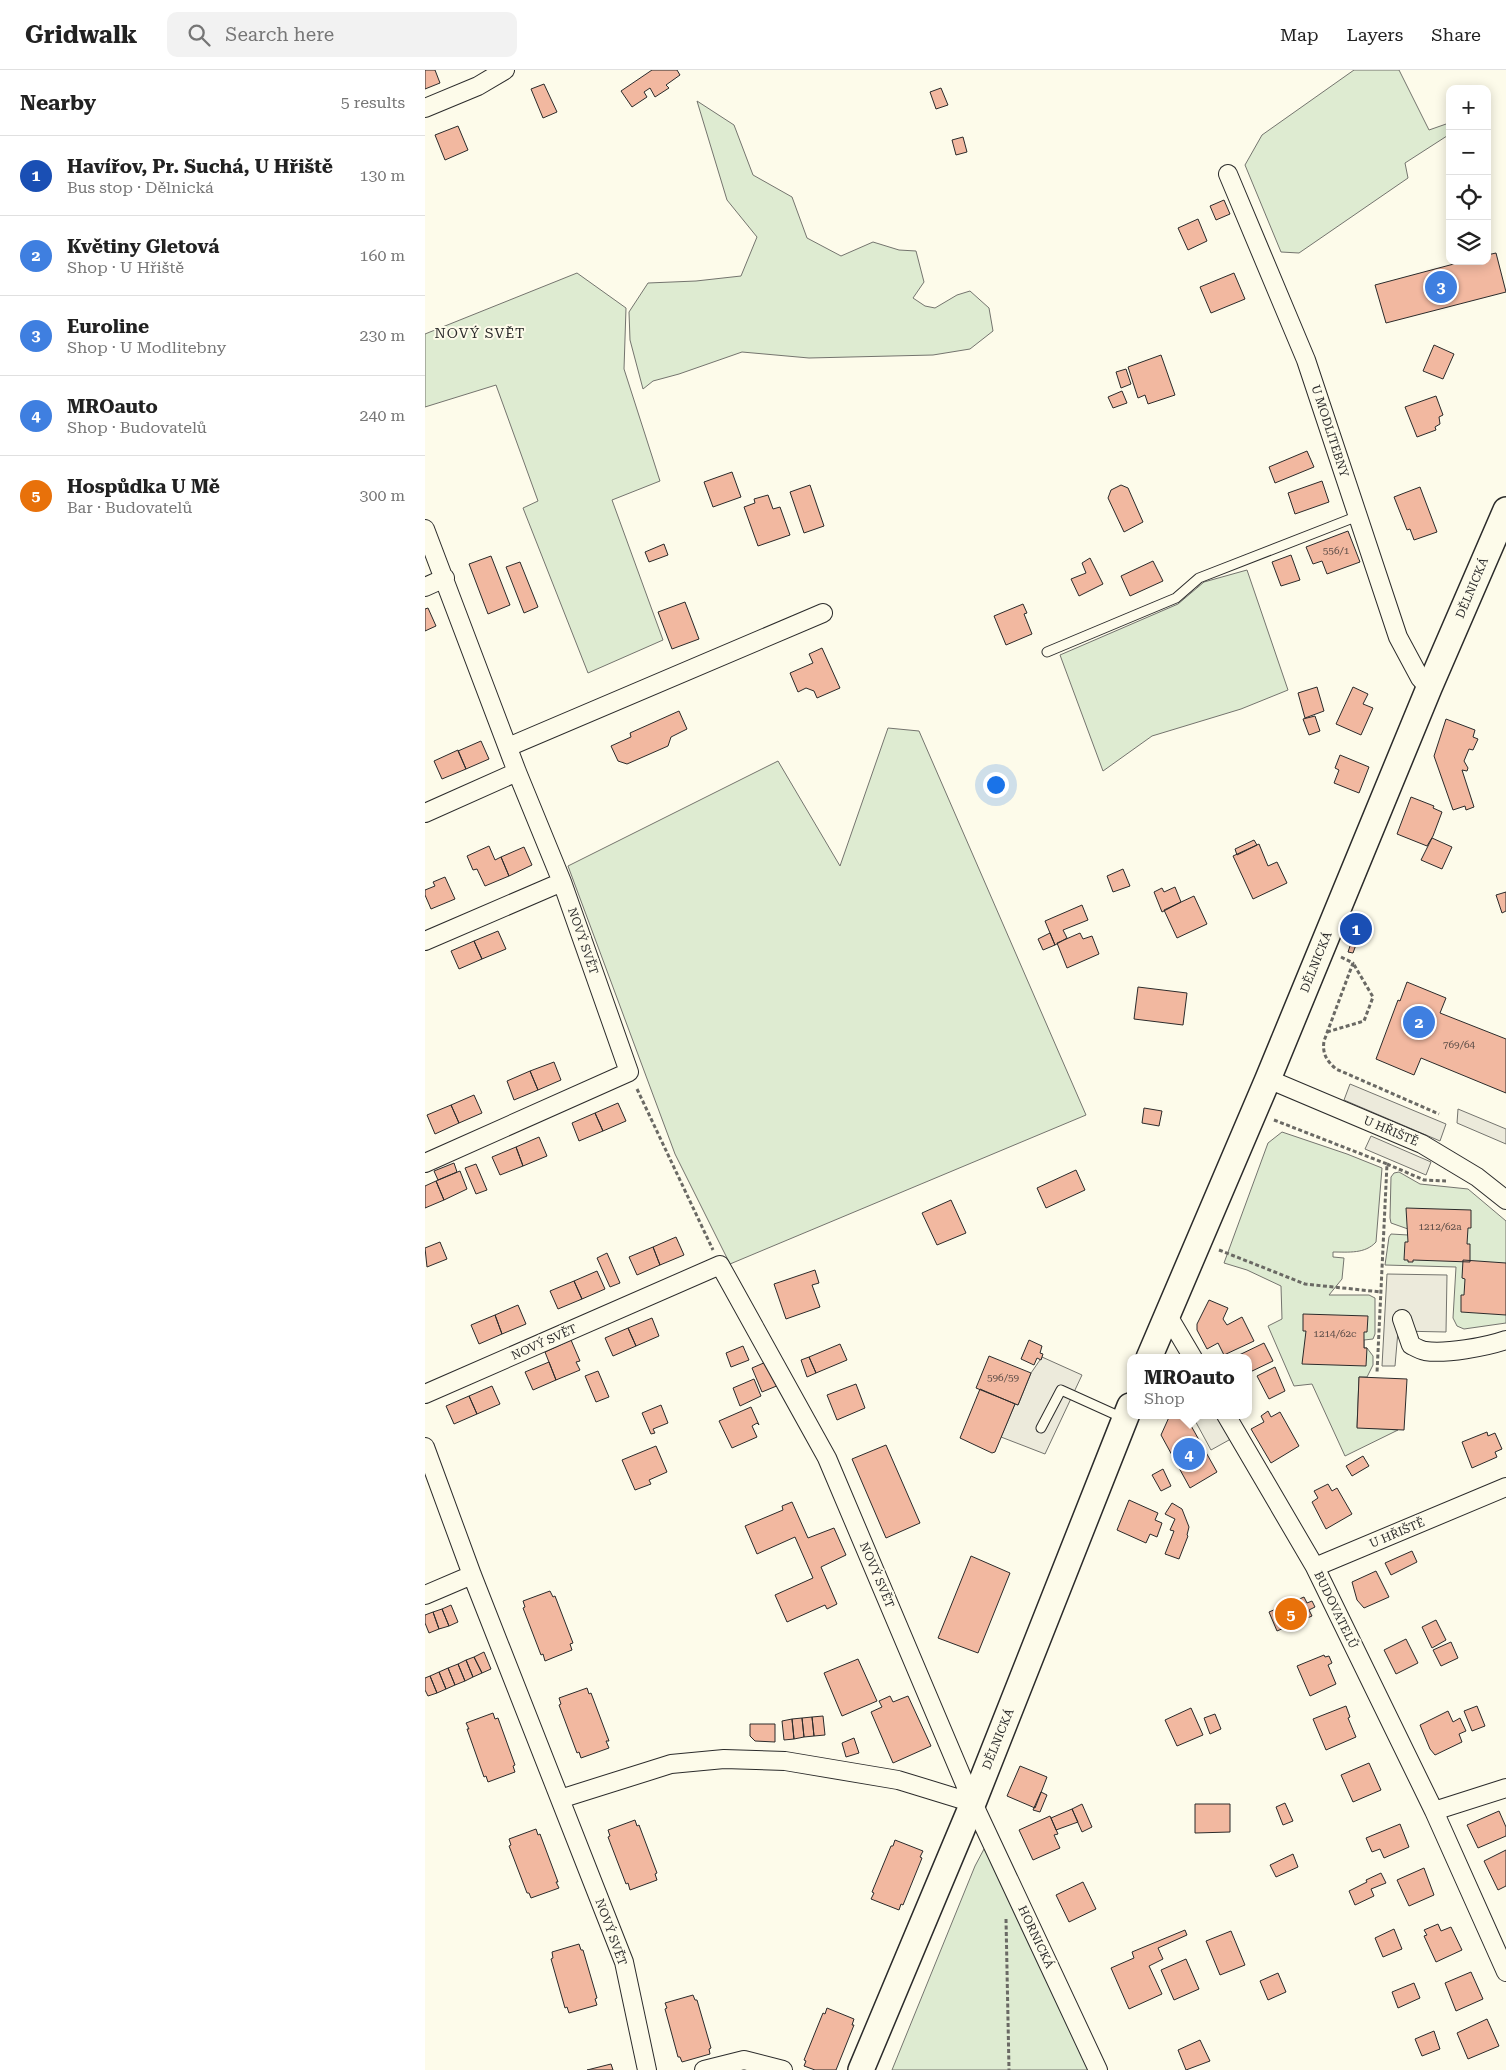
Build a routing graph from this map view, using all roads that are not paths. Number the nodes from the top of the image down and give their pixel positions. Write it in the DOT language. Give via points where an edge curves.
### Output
graph roads {
  1 [pos="505,70"];
  2 [pos="425,108"];
  3 [pos="1228,174"];
  4 [pos="1506,510"];
  5 [pos="1358,516"];
  6 [pos="425,529"];
  7 [pos="445,578"];
  8 [pos="425,587"];
  9 [pos="823,613"];
  10 [pos="1047,652"];
  11 [pos="1429,688"];
  12 [pos="508,747"];
  13 [pos="517,772"];
  14 [pos="425,813"];
  15 [pos="562,882"];
  16 [pos="425,941"];
  17 [pos="1268,1079"];
  18 [pos="425,1163"];
  19 [pos="1506,1200"];
  20 [pos="1167,1314"];
  21 [pos="1402,1319"];
  22 [pos="1506,1340"];
  23 [pos="1151,1354"];
  24 [pos="1191,1354"];
  25 [pos="425,1394"];
  26 [pos="1127,1412"];
  27 [pos="1127,1415"];
  28 [pos="1228,1419"];
  29 [pos="1041,1428"];
  30 [pos="425,1447"];
  31 [pos="1506,1488"];
  32 [pos="1315,1567"];
  33 [pos="472,1575"];
  34 [pos="425,1595"];
  35 [pos="1506,1788"];
  36 [pos="560,1799"];
  37 [pos="973,1803"];
  38 [pos="1434,1811"];
  39 [pos="1506,1972"];
  40 [pos="647,2070"];
  41 [pos="704,2070"];
  42 [pos="783,2070"];
  43 [pos="861,2070"];
  44 [pos="1098,2070"];
  1 -- 2 [label="street" via="479,86"];
  3 -- 5 [label="street, U MODLITEBNY" via="1306,360"];
  4 -- 11 [label="street, DĚLNICKÁ"];
  5 -- 10 [label="lane" via="1199,578 1176,598"];
  5 -- 11 [label="street, U MODLITEBNY" via="1398,638"];
  6 -- 7 [label="street, NOVÝ SVĚT"];
  7 -- 8 [label="street"];
  7 -- 12 [label="street, NOVÝ SVĚT"];
  9 -- 12 [label="street"];
  11 -- 17 [label="street, DĚLNICKÁ"];
  12 -- 13 [label="street, NOVÝ SVĚT"];
  13 -- 14 [label="street"];
  13 -- 15 [label="street, NOVÝ SVĚT"];
  15 -- 16 [label="street"];
  15 -- 18 [label="street, NOVÝ SVĚT" via="629,1072"];
  17 -- 19 [label="street, U HŘIŠTĚ" via="1422,1144 1483,1181"];
  17 -- 20 [label="street, DĚLNICKÁ"];
  20 -- 23 [label="street, DĚLNICKÁ"];
  20 -- 24 [label="street"];
  21 -- 22 [label="street" via="1411,1345 1423,1351 1491,1345"];
  25 -- 37 [label="street, NOVÝ SVĚT" via="720,1265 827,1458"];
  26 -- 29 [label="lane" via="1061,1390"];
  27 -- 37 [label="street, DĚLNICKÁ"];
  28 -- 32 [label="street, BUDOVATELŮ"];
  30 -- 33 [label="street, NOVÝ SVĚT"];
  31 -- 32 [label="street, U HŘIŠTĚ"];
  32 -- 38 [label="street, BUDOVATELŮ"];
  33 -- 34 [label="street"];
  33 -- 36 [label="street, NOVÝ SVĚT"];
  35 -- 38 [label="street"];
  36 -- 37 [label="street" via="671,1764 724,1759 785,1761 899,1780"];
  36 -- 40 [label="street, NOVÝ SVĚT" via="624,1962"];
  37 -- 43 [label="street, DĚLNICKÁ"];
  37 -- 44 [label="street, HORNICKÁ"];
  38 -- 39 [label="street, BUDOVATELŮ"];
  41 -- 42 [label="street" via="744,2060"];
}
